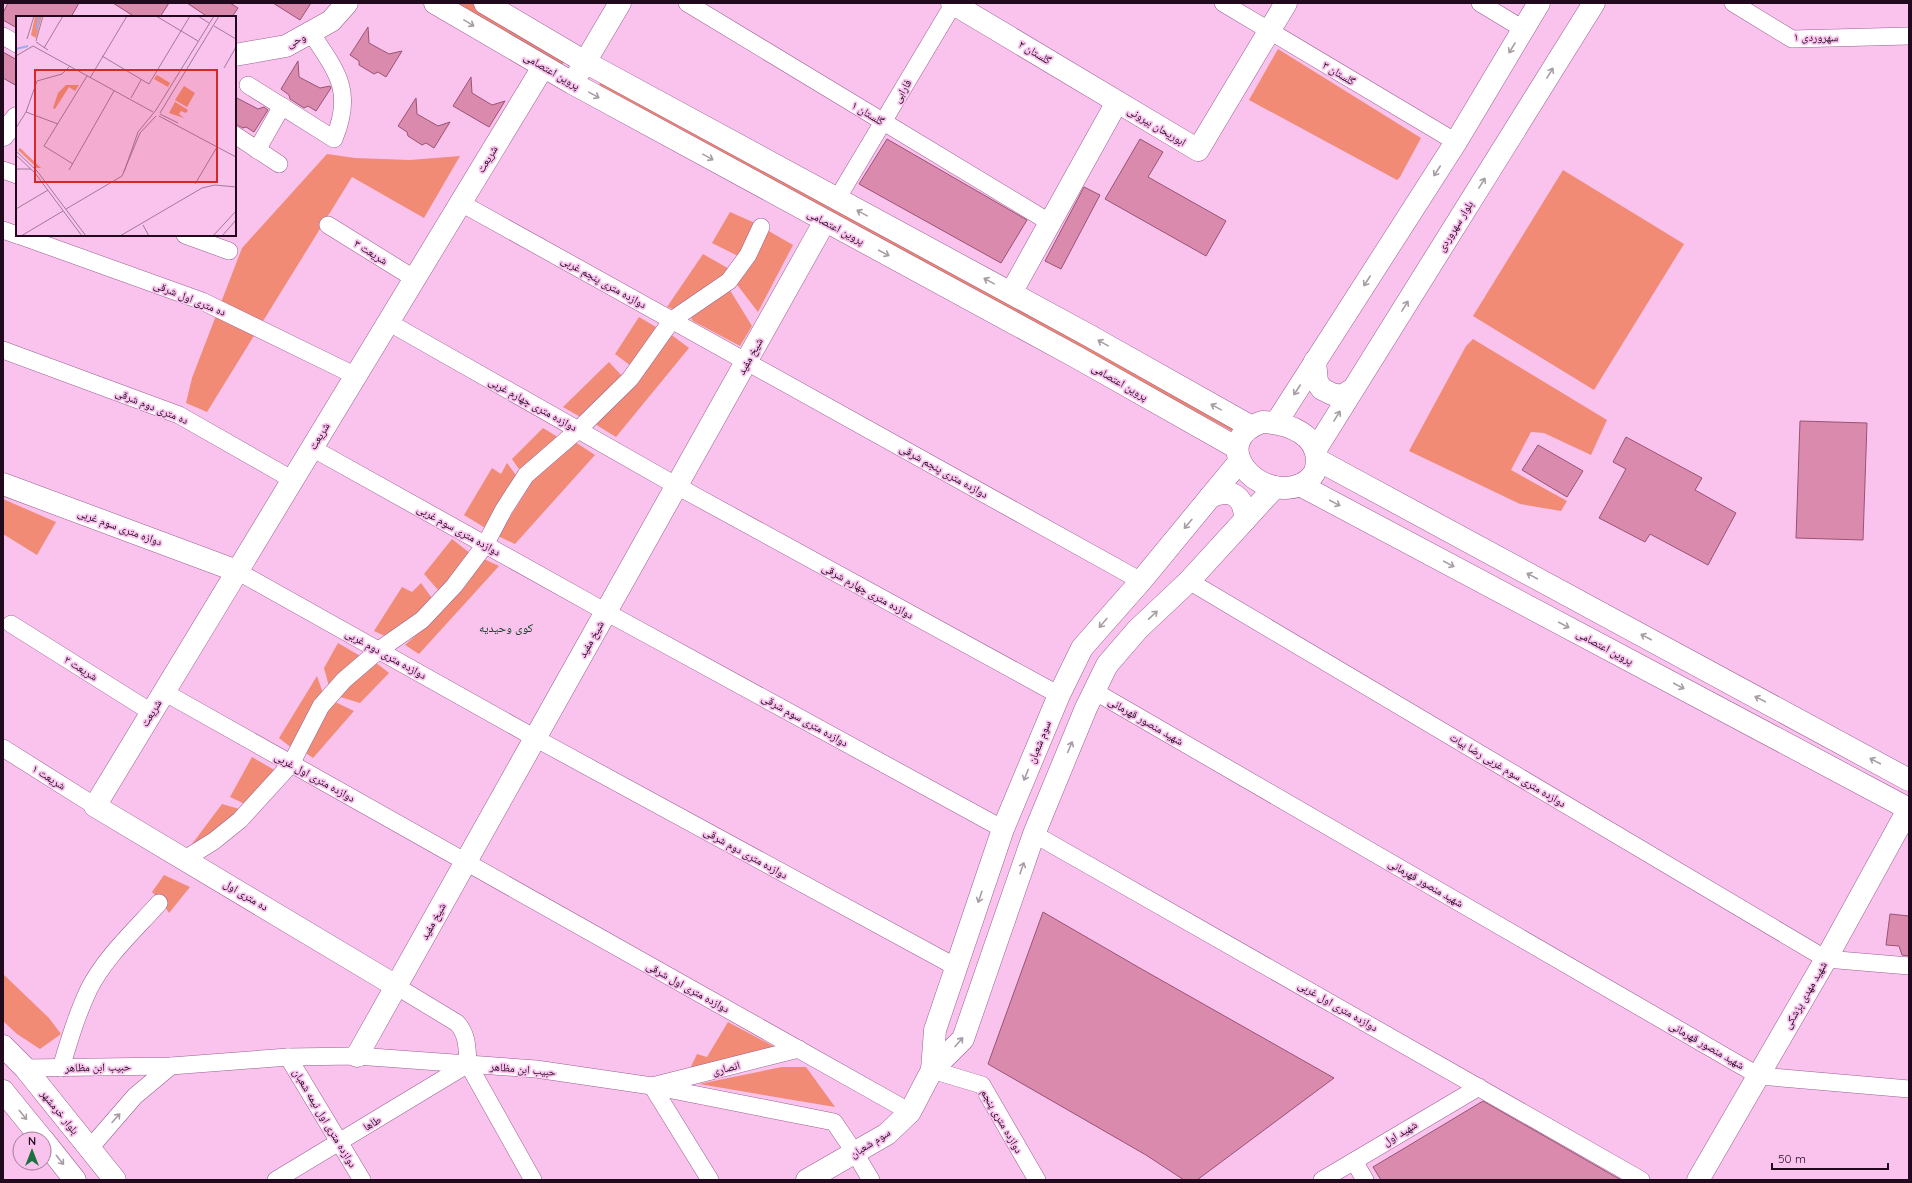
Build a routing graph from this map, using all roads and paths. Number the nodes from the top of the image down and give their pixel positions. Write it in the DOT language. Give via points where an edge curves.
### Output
graph roads {
  1 [pos="346,3"];
  2 [pos="436,3"];
  3 [pos="485,3"];
  4 [pos="620,3"];
  5 [pos="687,3"];
  6 [pos="953,3"];
  7 [pos="1223,3"];
  8 [pos="1286,3"];
  9 [pos="1480,3"];
  10 [pos="1539,3"];
  11 [pos="1594,3"];
  12 [pos="1733,3"];
  13 [pos="1524,29"];
  14 [pos="1269,31"];
  15 [pos="311,33"];
  16 [pos="3,36"];
  17 [pos="1909,36"];
  18 [pos="16,43"];
  19 [pos="236,55"];
  20 [pos="585,62"];
  21 [pos="543,67"];
  22 [pos="572,83"];
  23 [pos="248,85"];
  24 [pos="1117,102"];
  25 [pos="282,106"];
  26 [pos="16,119"];
  27 [pos="883,122"];
  28 [pos="3,135"];
  29 [pos="236,136"];
  30 [pos="1456,142"];
  31 [pos="257,150"];
  32 [pos="278,164"];
  33 [pos="3,170"];
  34 [pos="16,175"];
  35 [pos="837,199"];
  36 [pos="461,203"];
  37 [pos="825,221"];
  38 [pos="1049,222"];
  39 [pos="328,225"];
  40 [pos="761,227"];
  41 [pos="3,230"];
  42 [pos="16,235"];
  43 [pos="20,236"];
  44 [pos="188,236"];
  45 [pos="229,251"];
  46 [pos="415,279"];
  47 [pos="1010,293"];
  48 [pos="672,320"];
  49 [pos="388,322"];
  50 [pos="3,350"];
  51 [pos="746,362"];
  52 [pos="1315,362"];
  53 [pos="356,376"];
  54 [pos="1353,389"];
  55 [pos="1276,423"];
  56 [pos="1250,426"];
  57 [pos="578,430"];
  58 [pos="312,448"];
  59 [pos="1317,454"];
  60 [pos="1238,455"];
  61 [pos="293,480"];
  62 [pos="3,484"];
  63 [pos="1300,485"];
  64 [pos="677,486"];
  65 [pos="1275,487"];
  66 [pos="1210,497"];
  67 [pos="1245,520"];
  68 [pos="485,545"];
  69 [pos="237,571"];
  70 [pos="1141,581"];
  71 [pos="1189,581"];
  72 [pos="606,612"];
  73 [pos="11,624"];
  74 [pos="379,650"];
  75 [pos="1094,691"];
  76 [pos="164,692"];
  77 [pos="1058,695"];
  78 [pos="151,712"];
  79 [pos="535,738"];
  80 [pos="3,748"];
  81 [pos="290,764"];
  82 [pos="1909,780"];
  83 [pos="95,806"];
  84 [pos="1909,809"];
  85 [pos="1004,828"];
  86 [pos="1034,834"];
  87 [pos="186,859"];
  88 [pos="466,862"];
  89 [pos="159,903"];
  90 [pos="1826,959"];
  91 [pos="1909,966"];
  92 [pos="956,967"];
  93 [pos="396,986"];
  94 [pos="3,1046"];
  95 [pos="799,1049"];
  96 [pos="357,1056"];
  97 [pos="288,1057"];
  98 [pos="468,1064"];
  99 [pos="171,1066"];
  100 [pos="25,1068"];
  101 [pos="61,1068"];
  102 [pos="932,1070"];
  103 [pos="1759,1076"];
  104 [pos="652,1086"];
  105 [pos="1479,1086"];
  106 [pos="1909,1089"];
  107 [pos="3,1091"];
  108 [pos="910,1112"];
  109 [pos="36,1131"];
  110 [pos="339,1142"];
  111 [pos="90,1148"];
  112 [pos="52,1151"];
  113 [pos="855,1153"];
  114 [pos="1354,1161"];
  115 [pos="75,1180"];
  116 [pos="115,1180"];
  117 [pos="276,1180"];
  118 [pos="362,1180"];
  119 [pos="533,1180"];
  120 [pos="710,1180"];
  121 [pos="807,1180"];
  122 [pos="870,1180"];
  123 [pos="1037,1180"];
  124 [pos="1322,1180"];
  125 [pos="1365,1180"];
  126 [pos="1641,1180"];
  127 [pos="1698,1180"];
  1 -- 15 [label="main road, وحی" via="331,21"];
  2 -- 21 [label="main road, پروین اعتصامی, one-way"];
  3 -- 20 [label="main road"];
  4 -- 20 [label="main road"];
  5 -- 27 [label="street, گلستان ۱"];
  6 -- 24 [label="main road, گلستان ۲"];
  6 -- 27 [label="street, فارابی"];
  7 -- 14 [label="street, گلستان ۳"];
  8 -- 14 [label="main road, ابوریحان بیرونی"];
  9 -- 13 [label="street"];
  10 -- 13 [label="main road"];
  54 -- 11 [label="main road, بلوار سهروردی, one-way"];
  12 -- 17 [label="street, سهروردی ۱" via="1792,38"];
  13 -- 30 [label="main road, one-way"];
  14 -- 24 [label="main road, ابوریحان بیرونی" via="1198,150"];
  14 -- 30 [label="street, گلستان ۳"];
  15 -- 19 [label="main road, وحی" via="286,46"];
  15 -- 25 [label="street" via="340,81 343,103 340,125 334,139"];
  16 -- 18 [label="street"];
  20 -- 22 [label="main road"];
  20 -- 35 [label="main road"];
  21 -- 22 [label="main road, پروین اعتصامی"];
  21 -- 36 [label="main road, شریعت"];
  22 -- 37 [label="main road, پروین اعتصامی, one-way"];
  23 -- 25 [label="street"];
  24 -- 38 [label="main road, ابوریحان بیرونی"];
  25 -- 31 [label="street"];
  26 -- 28 [label="main road"];
  27 -- 35 [label="street, فارابی"];
  27 -- 38 [label="street, گلستان ۱"];
  29 -- 31 [label="street"];
  30 -- 52 [label="main road, one-way"];
  31 -- 32 [label="street"];
  33 -- 34 [label="street"];
  47 -- 35 [label="main road, one-way"];
  36 -- 46 [label="main road, شریعت"];
  36 -- 48 [label="street, دوازده متری پنجم غربی"];
  37 -- 51 [label="main road, شیخ مفید"];
  37 -- 60 [label="main road, پروین اعتصامی, one-way" via="1078,358"];
  38 -- 47 [label="main road, ابوریحان بیرونی"];
  39 -- 46 [label="street, شریعت ۳"];
  40 -- 48 [label="street" via="748,255 729,281"];
  41 -- 42 [label="street, ده متری اول شرقی"];
  43 -- 53 [label="street, ده متری اول شرقی" via="202,301"];
  44 -- 45 [label="street"];
  46 -- 49 [label="main road, شریعت"];
  56 -- 47 [label="main road, one-way"];
  48 -- 51 [label="street, دوازده متری پنجم غربی"];
  48 -- 57 [label="street" via="630,379"];
  49 -- 53 [label="main road, شریعت"];
  49 -- 57 [label="street, دوازده متری چهارم غربی"];
  50 -- 61 [label="street, ده متری دوم شرقی" via="179,415"];
  51 -- 64 [label="main road, شیخ مفید"];
  51 -- 70 [label="street, دوازده متری پنجم شرقی"];
  52 -- 54 [label="main road" via="1317,382 1322,389 1342,396"];
  52 -- 55 [label="main road, one-way"];
  53 -- 58 [label="main road, شریعت"];
  59 -- 54 [label="main road, بلوار سهروردی, one-way"];
  55 -- 56 [label="main road" via="1262,422"];
  55 -- 59 [label="main road" via="1292,427 1302,433 1310,440"];
  56 -- 60 [label="main road" via="1242,434"];
  57 -- 64 [label="street, دوازده متری چهارم غربی"];
  57 -- 68 [label="street" via="526,476 504,509"];
  58 -- 61 [label="main road, شریعت"];
  58 -- 68 [label="street, دوازده متری سوم غربی"];
  59 -- 63 [label="main road" via="1315,471"];
  82 -- 59 [label="main road, one-way"];
  60 -- 65 [label="main road" via="1246,473 1261,483"];
  60 -- 66 [label="main road, سوم شعبان"];
  61 -- 69 [label="main road, شریعت"];
  62 -- 69 [label="main road, دوازه متری سوم غربی"];
  63 -- 65 [label="main road"];
  63 -- 84 [label="main road, پروین اعتصامی, one-way"];
  64 -- 72 [label="main road, شیخ مفید"];
  64 -- 77 [label="street, دوازده متری چهارم شرقی"];
  65 -- 67 [label="main road, سوم شعبان"];
  66 -- 67 [label="main road" via="1226,492 1235,495 1245,511"];
  66 -- 70 [label="main road, سوم شعبان, one-way"];
  67 -- 71 [label="main road, سوم شعبان"];
  68 -- 72 [label="street, دوازده متری سوم غربی"];
  68 -- 74 [label="street" via="454,586 422,620"];
  69 -- 74 [label="street, دوازده متری دوم غربی"];
  69 -- 76 [label="main road, شریعت"];
  70 -- 77 [label="main road, سوم شعبان, one-way" via="1082,648"];
  75 -- 71 [label="main road, سوم شعبان, one-way" via="1107,665 1138,628"];
  71 -- 90 [label="street, دوازده متری سوم غربی رضا بیات"];
  72 -- 79 [label="main road, شیخ مفید"];
  72 -- 85 [label="street, دوازده متری سوم شرقی"];
  73 -- 78 [label="street, شریعت ۲"];
  74 -- 79 [label="street, دوازده متری دوم غربی"];
  74 -- 81 [label="street" via="344,680 321,706"];
  86 -- 75 [label="main road, سوم شعبان, one-way"];
  75 -- 103 [label="street, شهید منصور قهرمانی"];
  76 -- 78 [label="main road, شریعت"];
  76 -- 81 [label="street, دوازده متری اول غربی"];
  77 -- 85 [label="main road, سوم شعبان, one-way"];
  78 -- 83 [label="main road, شریعت"];
  79 -- 88 [label="main road, شیخ مفید"];
  79 -- 92 [label="street, دوازده متری دوم شرقی"];
  80 -- 83 [label="street, شریعت ۱"];
  81 -- 87 [label="street" via="240,820"];
  81 -- 88 [label="street, دوازده متری اول غربی"];
  83 -- 87 [label="main road, ده متری اول"];
  84 -- 90 [label="main road, شهید مهدی پزشکی"];
  85 -- 92 [label="main road, سوم شعبان, one-way"];
  102 -- 86 [label="main road, سوم شعبان, one-way" via="963,1039"];
  86 -- 105 [label="street, دوازده متری اول غربی"];
  87 -- 93 [label="main road, ده متری اول"];
  88 -- 93 [label="main road, شیخ مفید"];
  88 -- 95 [label="street, دوازده متری اول شرقی"];
  89 -- 101 [label="street" via="107,962 90,988 70,1036"];
  90 -- 91 [label="street"];
  90 -- 103 [label="main road, شهید مهدی پزشکی"];
  92 -- 102 [label="main road, سوم شعبان" via="935,1030"];
  93 -- 96 [label="main road, شیخ مفید"];
  93 -- 98 [label="street" via="463,1029"];
  94 -- 100 [label="main road, بلوار خرمشهر"];
  95 -- 104 [label="street, انصاری"];
  95 -- 108 [label="street, دوازده متری اول شرقی"];
  96 -- 97 [label="street, حبیب ابن مظاهر"];
  96 -- 98 [label="street, حبیب ابن مظاهر"];
  97 -- 99 [label="street, حبیب ابن مظاهر"];
  97 -- 110 [label="street, دوازده متری اول نیمه شعبان"];
  98 -- 104 [label="street, حبیب ابن مظاهر" via="536,1069"];
  98 -- 110 [label="street, طاها"];
  98 -- 119 [label="street"];
  99 -- 101 [label="street, حبیب ابن مظاهر"];
  111 -- 99 [label="street, one-way" via="135,1096"];
  100 -- 101 [label="street, حبیب ابن مظاهر"];
  100 -- 111 [label="main road, بلوار خرمشهر"];
  102 -- 108 [label="main road, سوم شعبان"];
  102 -- 123 [label="street, دوازده متری پنجم" via="982,1085"];
  103 -- 106 [label="street"];
  103 -- 127 [label="main road, شهید مهدی پزشکی"];
  104 -- 113 [label="street, حبیب ابن مظاهر" via="834,1122"];
  104 -- 120 [label="street"];
  105 -- 114 [label="street, شهید اول"];
  105 -- 126 [label="street, دوازده متری اول غربی"];
  107 -- 109 [label="main road, one-way"];
  108 -- 113 [label="main road, سوم شعبان" via="887,1134"];
  110 -- 117 [label="street, طاها"];
  110 -- 118 [label="street, دوازده متری اول نیمه شعبان"];
  111 -- 116 [label="main road, بلوار خرمشهر"];
  112 -- 115 [label="main road, one-way"];
  113 -- 121 [label="main road, سوم شعبان"];
  113 -- 122 [label="street, حبیب ابن مظاهر"];
  114 -- 124 [label="street, شهید اول"];
  114 -- 125 [label="street"];
}
